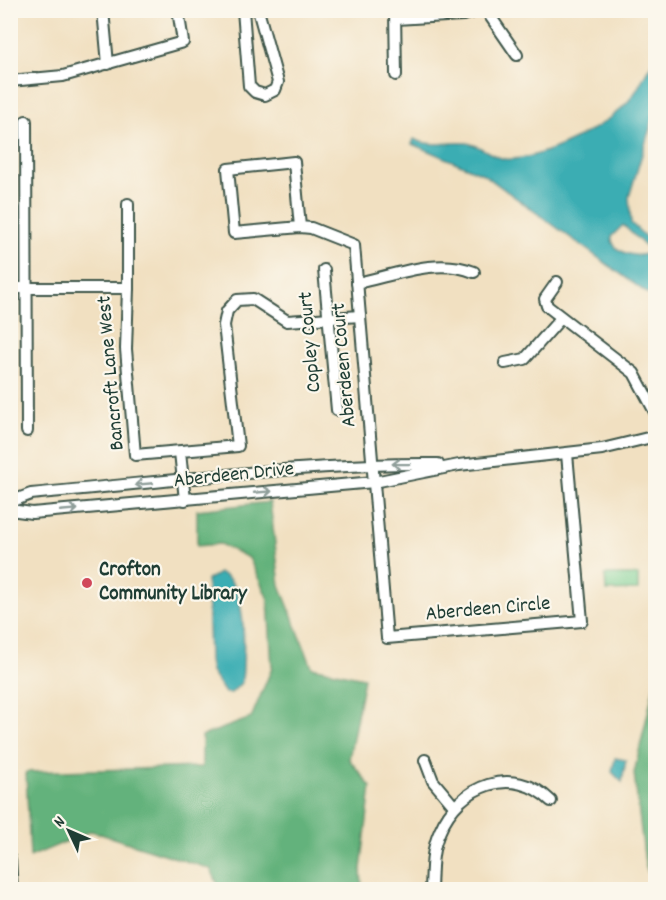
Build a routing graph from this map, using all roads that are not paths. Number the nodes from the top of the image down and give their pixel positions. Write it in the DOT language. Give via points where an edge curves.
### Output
graph roads {
  1 [pos="103,10"];
  2 [pos="178,10"];
  3 [pos="243,10"];
  4 [pos="258,10"];
  5 [pos="481,10"];
  6 [pos="486,10"];
  7 [pos="445,13"];
  8 [pos="396,15"];
  9 [pos="517,55"];
  10 [pos="108,64"];
  11 [pos="396,75"];
  12 [pos="10,81"];
  13 [pos="27,122"];
  14 [pos="128,204"];
  15 [pos="300,227"];
  16 [pos="324,270"];
  17 [pos="474,272"];
  18 [pos="557,282"];
  19 [pos="357,283"];
  20 [pos="10,288"];
  21 [pos="27,288"];
  22 [pos="128,288"];
  23 [pos="360,316"];
  24 [pos="561,318"];
  25 [pos="329,320"];
  26 [pos="505,363"];
  27 [pos="338,410"];
  28 [pos="656,414"];
  29 [pos="27,431"];
  30 [pos="656,436"];
  31 [pos="180,452"];
  32 [pos="567,454"];
  33 [pos="373,464"];
  34 [pos="459,465"];
  35 [pos="183,480"];
  36 [pos="374,482"];
  37 [pos="185,500"];
  38 [pos="10,502"];
  39 [pos="10,510"];
  40 [pos="424,760"];
  41 [pos="551,801"];
  42 [pos="454,806"];
  43 [pos="10,859"];
  44 [pos="12,890"];
  45 [pos="431,890"];
  1 -- 10 [label="street"];
  2 -- 10 [label="street" via="183,42"];
  3 -- 4 [label="street" via="249,86 265,95 275,90 278,81"];
  5 -- 7 [label="street" via="463,15"];
  6 -- 9 [label="street"];
  7 -- 8 [label="street"];
  8 -- 11 [label="street"];
  10 -- 12 [label="street" via="63,76"];
  13 -- 21 [label="street"];
  14 -- 22 [label="street"];
  15 -- 15 [label="street" via="234,233 228,169 294,162"];
  15 -- 19 [label="street, Aberdeen Court" via="354,245"];
  16 -- 25 [label="street, Copley Court"];
  17 -- 19 [label="street" via="459,266 440,266"];
  18 -- 24 [label="street" via="544,302"];
  19 -- 23 [label="street, Aberdeen Court"];
  20 -- 21 [label="street, Bancroft Lane West"];
  21 -- 22 [label="street, Bancroft Lane West"];
  21 -- 29 [label="street"];
  22 -- 31 [label="street, Bancroft Lane West" via="126,349 135,455"];
  23 -- 25 [label="street"];
  23 -- 33 [label="street, Aberdeen Court"];
  24 -- 26 [label="street" via="525,359"];
  24 -- 28 [label="street" via="634,373"];
  25 -- 27 [label="street, Copley Court"];
  25 -- 31 [label="street" via="287,321 248,298 231,304 224,325 238,446"];
  30 -- 32 [label="street, Aberdeen Drive"];
  31 -- 35 [label="street"];
  32 -- 34 [label="street, Aberdeen Drive"];
  32 -- 36 [label="street, Aberdeen Circle" via="582,621 387,638"];
  34 -- 33 [label="street, Aberdeen Drive, one-way"];
  33 -- 35 [label="street, Aberdeen Drive"];
  33 -- 36 [label="street, Aberdeen Court"];
  34 -- 36 [label="street, Aberdeen Drive"];
  35 -- 37 [label="street"];
  35 -- 38 [label="street, Aberdeen Drive, one-way" via="31,494"];
  37 -- 36 [label="street, Aberdeen Drive, one-way"];
  39 -- 37 [label="street, Aberdeen Drive, one-way" via="32,513"];
  40 -- 42 [label="street" via="433,782"];
  41 -- 42 [label="street" via="534,787 514,781 478,790"];
  42 -- 45 [label="street" via="436,841"];
  43 -- 44 [label="street"];
}
